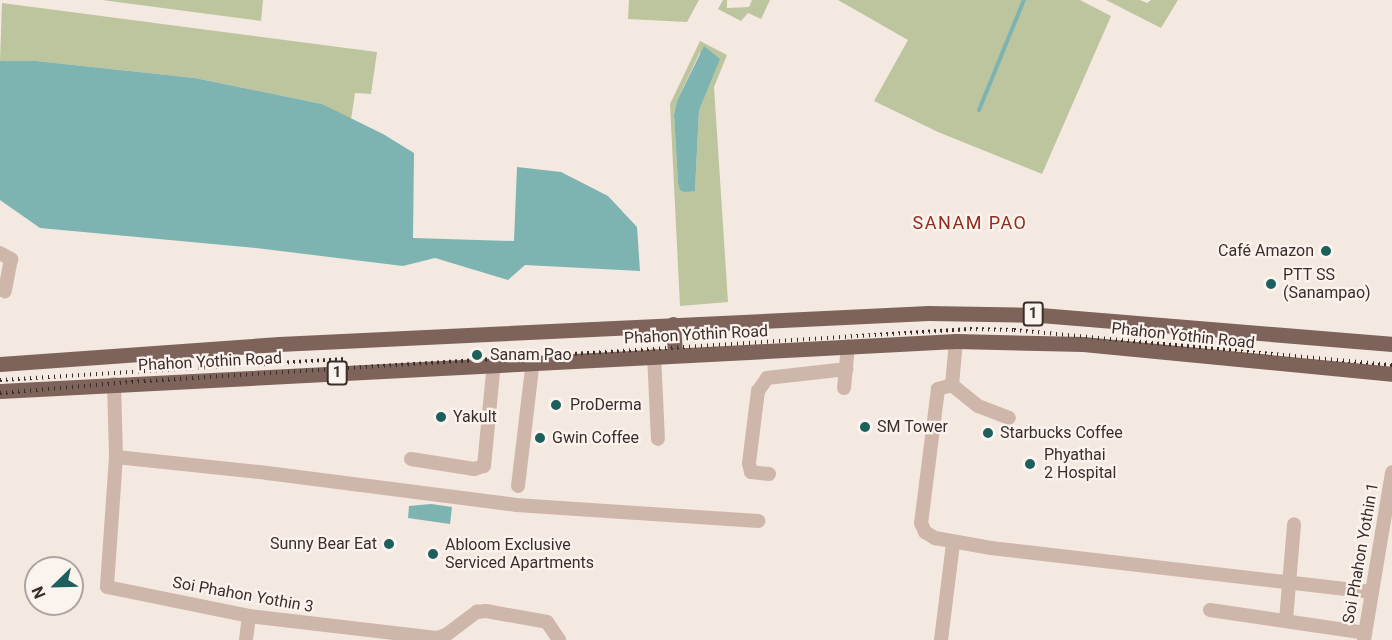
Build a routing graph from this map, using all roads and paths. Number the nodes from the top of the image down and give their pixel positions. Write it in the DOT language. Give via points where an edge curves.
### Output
graph roads {
  1 [pos="0,253"];
  2 [pos="5,291"];
  3 [pos="673,324"];
  4 [pos="1265,334"];
  5 [pos="956,341"];
  6 [pos="1392,344"];
  7 [pos="848,346"];
  8 [pos="675,354"];
  9 [pos="654,355"];
  10 [pos="111,357"];
  11 [pos="533,361"];
  12 [pos="1261,362"];
  13 [pos="494,363"];
  14 [pos="0,364"];
  15 [pos="846,369"];
  16 [pos="1392,374"];
  17 [pos="114,384"];
  18 [pos="952,385"];
  19 [pos="844,388"];
  20 [pos="0,391"];
  21 [pos="1009,418"];
  22 [pos="658,440"];
  23 [pos="116,457"];
  24 [pos="411,459"];
  25 [pos="1392,472"];
  26 [pos="769,474"];
  27 [pos="518,486"];
  28 [pos="758,521"];
  29 [pos="1294,524"];
  30 [pos="1387,525"];
  31 [pos="953,543"];
  32 [pos="1289,584"];
  33 [pos="1371,592"];
  34 [pos="1210,610"];
  35 [pos="249,616"];
  36 [pos="1286,620"];
  37 [pos="402,637"];
  38 [pos="1364,637"];
  39 [pos="246,640"];
  40 [pos="559,640"];
  41 [pos="940,640"];
  1 -- 2 [label="street" via="11,259"];
  3 -- 4 [label="main road, Phahon Yothin Road / 1" via="1006,313"];
  3 -- 8 [label="main road"];
  3 -- 10 [label="main road, Phahon Yothin Road / 1" via="279,344"];
  4 -- 6 [label="main road, Phahon Yothin Road / 1"];
  4 -- 12 [label="main road"];
  5 -- 7 [label="main road, Phahon Yothin Road / 1"];
  5 -- 12 [label="main road, Phahon Yothin Road / 1" via="1083,344"];
  5 -- 18 [label="street"];
  7 -- 8 [label="main road, Phahon Yothin Road / 1"];
  7 -- 15 [label="street"];
  8 -- 9 [label="main road, Phahon Yothin Road / 1"];
  9 -- 11 [label="main road, Phahon Yothin Road / 1"];
  9 -- 22 [label="street"];
  10 -- 14 [label="main road, Phahon Yothin Road / 1"];
  10 -- 17 [label="main road"];
  11 -- 13 [label="main road, Phahon Yothin Road / 1"];
  11 -- 27 [label="street"];
  12 -- 16 [label="main road, Phahon Yothin Road / 1"];
  13 -- 17 [label="main road, Phahon Yothin Road / 1"];
  13 -- 24 [label="street" via="484,466 474,469"];
  15 -- 19 [label="street"];
  15 -- 26 [label="street" via="767,378 758,391 749,464 751,472"];
  17 -- 20 [label="main road, Phahon Yothin Road / 1"];
  17 -- 23 [label="street, Soi Phahon Yothin 3"];
  18 -- 21 [label="street" via="978,406"];
  18 -- 31 [label="street" via="938,389 921,523 925,532"];
  23 -- 28 [label="street" via="516,505"];
  23 -- 35 [label="street, Soi Phahon Yothin 3" via="107,587"];
  25 -- 30 [label="street, Soi Phahon Yothin 1"];
  29 -- 32 [label="street"];
  30 -- 33 [label="street, Soi Phahon Yothin 1"];
  31 -- 32 [label="street"];
  31 -- 41 [label="street"];
  32 -- 33 [label="street"];
  32 -- 36 [label="street"];
  33 -- 38 [label="street, Soi Phahon Yothin 1"];
  34 -- 36 [label="street"];
  35 -- 37 [label="street, Soi Phahon Yothin 3"];
  35 -- 39 [label="street"];
  36 -- 38 [label="street"];
  37 -- 40 [label="street, Soi Phahon Yothin 3" via="437,638 477,612 486,611 547,622"];
}
